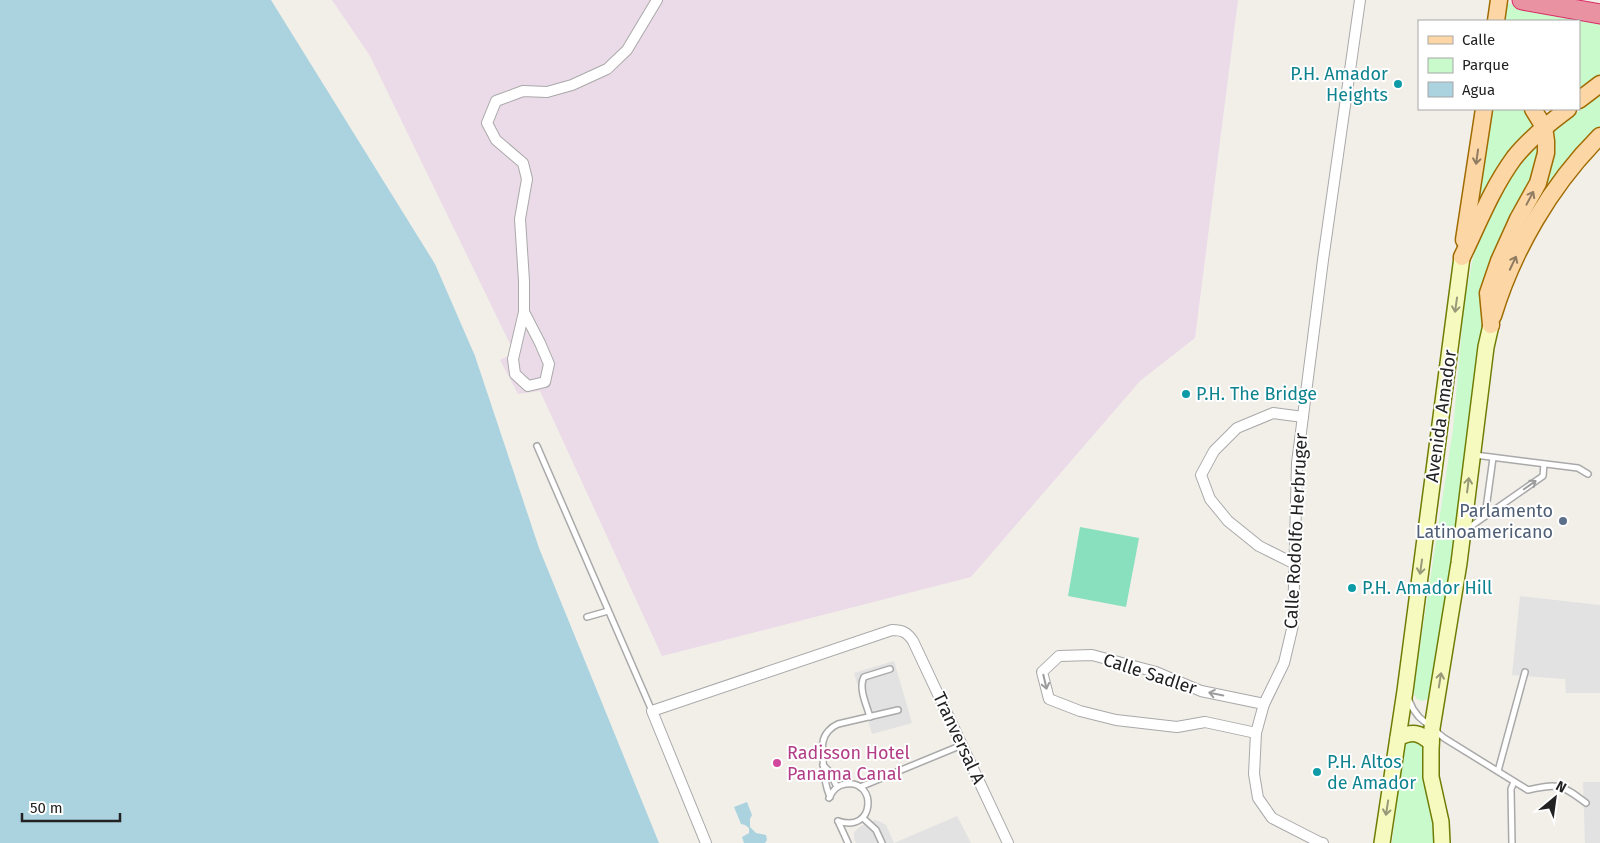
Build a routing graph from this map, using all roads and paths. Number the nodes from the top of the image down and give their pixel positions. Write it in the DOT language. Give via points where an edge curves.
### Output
graph roads {
  1 [pos="657,0"];
  2 [pos="1360,0"];
  3 [pos="1522,0"];
  4 [pos="1600,14"];
  5 [pos="1600,84"];
  6 [pos="1580,99"];
  7 [pos="1484,110"];
  8 [pos="1534,110"];
  9 [pos="1567,110"];
  10 [pos="1544,127"];
  11 [pos="1600,136"];
  12 [pos="1462,257"];
  13 [pos="524,312"];
  14 [pos="1491,325"];
  15 [pos="1303,417"];
  16 [pos="536,446"];
  17 [pos="1472,455"];
  18 [pos="1493,458"];
  19 [pos="1544,464"];
  20 [pos="1588,474"];
  21 [pos="1485,516"];
  22 [pos="1462,533"];
  23 [pos="1295,564"];
  24 [pos="608,611"];
  25 [pos="587,617"];
  26 [pos="890,669"];
  27 [pos="1525,672"];
  28 [pos="1405,691"];
  29 [pos="1264,704"];
  30 [pos="898,710"];
  31 [pos="652,711"];
  32 [pos="870,717"];
  33 [pos="1256,733"];
  34 [pos="1432,736"];
  35 [pos="1398,738"];
  36 [pos="962,745"];
  37 [pos="823,765"];
  38 [pos="1498,771"];
  39 [pos="1514,782"];
  40 [pos="837,787"];
  41 [pos="860,787"];
  42 [pos="1586,803"];
  43 [pos="863,818"];
  44 [pos="706,843"];
  45 [pos="848,843"];
  46 [pos="882,843"];
  47 [pos="1008,843"];
  48 [pos="1323,843"];
  49 [pos="1382,843"];
  50 [pos="1442,843"];
  51 [pos="1512,843"];
  1 -- 13 [label="street" via="628,50 607,69 572,85 547,92 524,91 496,101 487,123 496,140 522,163 527,179 520,219"];
  2 -- 15 [label="street, Calle Rodolfo Herbruger"];
  3 -- 4 [label="highway"];
  5 -- 6 [label="main road"];
  7 -- 12 [label="main road, Avenida Amador, one-way"];
  8 -- 10 [label="main road"];
  9 -- 10 [label="main road"];
  10 -- 12 [label="main road" via="1514,158 1493,191"];
  14 -- 10 [label="main road, one-way" via="1488,293 1518,219 1538,183 1546,153"];
  14 -- 11 [label="main road, one-way" via="1501,290 1522,244 1556,190"];
  12 -- 28 [label="main road, Avenida Amador, one-way"];
  13 -- 13 [label="street" via="513,359 515,374 528,386 544,382 549,364"];
  14 -- 17 [label="main road, Avenida Amador"];
  15 -- 23 [label="street, Calle Rodolfo Herbruger" via="1297,463"];
  15 -- 23 [label="street" via="1273,413 1237,428 1214,452 1201,475 1210,499 1228,522 1259,546"];
  16 -- 24 [label="lane"];
  17 -- 18 [label="lane"];
  22 -- 17 [label="main road, Avenida Amador, one-way"];
  18 -- 19 [label="lane"];
  18 -- 21 [label="lane"];
  19 -- 20 [label="lane" via="1578,468"];
  21 -- 19 [label="lane, one-way" via="1543,476"];
  21 -- 22 [label="lane"];
  34 -- 22 [label="main road, Avenida Amador, one-way"];
  23 -- 29 [label="street, Calle Rodolfo Herbruger" via="1294,625 1284,663"];
  24 -- 25 [label="lane"];
  24 -- 31 [label="lane"];
  26 -- 32 [label="lane" via="862,680"];
  27 -- 38 [label="lane"];
  28 -- 34 [label="lane"];
  28 -- 35 [label="main road, Avenida Amador"];
  29 -- 33 [label="street, Calle Rodolfo Herbruger"];
  29 -- 33 [label="street, Calle Sadler, one-way" via="1201,692 1156,672 1092,655 1059,656 1042,672 1049,699 1080,711 1116,720 1176,727 1205,722"];
  30 -- 32 [label="lane"];
  31 -- 36 [label="street, Tranversal A" via="900,630 913,641"];
  31 -- 44 [label="street"];
  32 -- 37 [label="lane" via="831,727 822,741"];
  33 -- 48 [label="street, Calle Rodolfo Herbruger" via="1254,774 1258,798 1272,818"];
  34 -- 35 [label="main road" via="1407,733"];
  34 -- 38 [label="lane" via="1444,738"];
  34 -- 50 [label="main road, Avenida Amador" via="1431,777"];
  35 -- 49 [label="main road, Avenida Amador, one-way"];
  36 -- 41 [label="lane"];
  36 -- 47 [label="street, Tranversal A"];
  37 -- 40 [label="lane"];
  37 -- 40 [label="lane" via="829,798"];
  38 -- 39 [label="lane"];
  39 -- 42 [label="lane" via="1528,790 1557,786"];
  39 -- 51 [label="lane" via="1511,789"];
  40 -- 41 [label="lane" via="850,783"];
  41 -- 43 [label="lane" via="869,802"];
  43 -- 45 [label="lane" via="851,823 838,820"];
  43 -- 46 [label="lane" via="876,830"];
}
